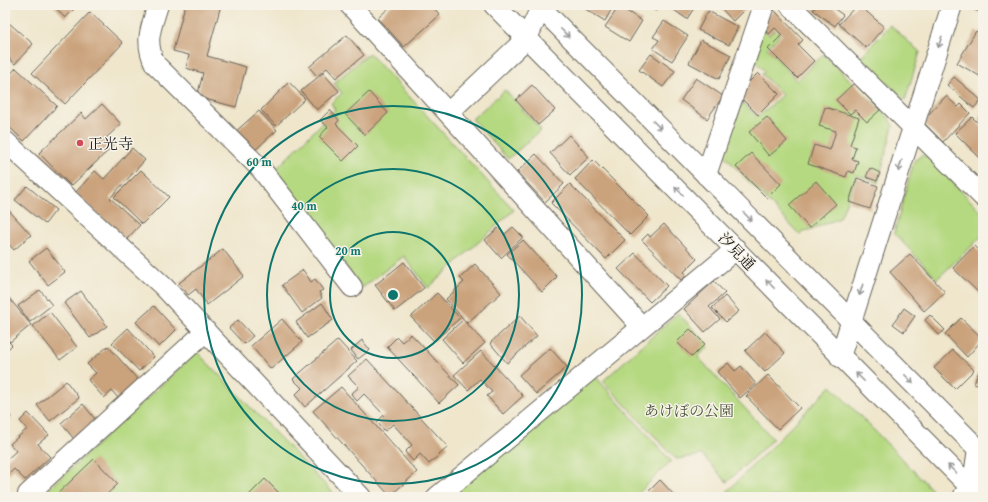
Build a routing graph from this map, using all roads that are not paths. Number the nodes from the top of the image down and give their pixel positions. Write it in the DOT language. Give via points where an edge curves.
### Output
graph roads {
  1 [pos="158,5"];
  2 [pos="350,5"];
  3 [pos="494,5"];
  4 [pos="764,5"];
  5 [pos="790,5"];
  6 [pos="952,5"];
  7 [pos="540,6"];
  8 [pos="527,38"];
  9 [pos="448,113"];
  10 [pos="913,127"];
  11 [pos="5,141"];
  12 [pos="706,175"];
  13 [pos="983,197"];
  14 [pos="736,249"];
  15 [pos="352,287"];
  16 [pos="851,322"];
  17 [pos="642,327"];
  18 [pos="206,331"];
  19 [pos="840,357"];
  20 [pos="981,452"];
  21 [pos="28,494"];
  22 [pos="971,494"];
  23 [pos="361,497"];
  24 [pos="437,497"];
  1 -- 15 [label="street" via="149,36 149,51 154,64 261,168"];
  2 -- 9 [label="street"];
  3 -- 8 [label="street, 汐見通"];
  4 -- 12 [label="street"];
  5 -- 10 [label="street"];
  6 -- 10 [label="street, one-way"];
  7 -- 8 [label="street"];
  7 -- 12 [label="street, 汐見通, one-way"];
  8 -- 9 [label="street"];
  14 -- 8 [label="street, 汐見通, one-way"];
  9 -- 17 [label="street"];
  10 -- 13 [label="street"];
  10 -- 16 [label="street, one-way"];
  11 -- 18 [label="street" via="164,287"];
  12 -- 16 [label="street, 汐見通, one-way"];
  14 -- 17 [label="street"];
  19 -- 14 [label="street, 汐見通, one-way"];
  16 -- 19 [label="street"];
  16 -- 20 [label="street, 汐見通, one-way"];
  17 -- 24 [label="street"];
  18 -- 21 [label="street"];
  18 -- 23 [label="street"];
  22 -- 19 [label="street, 汐見通, one-way"];
  20 -- 22 [label="street"];
}
